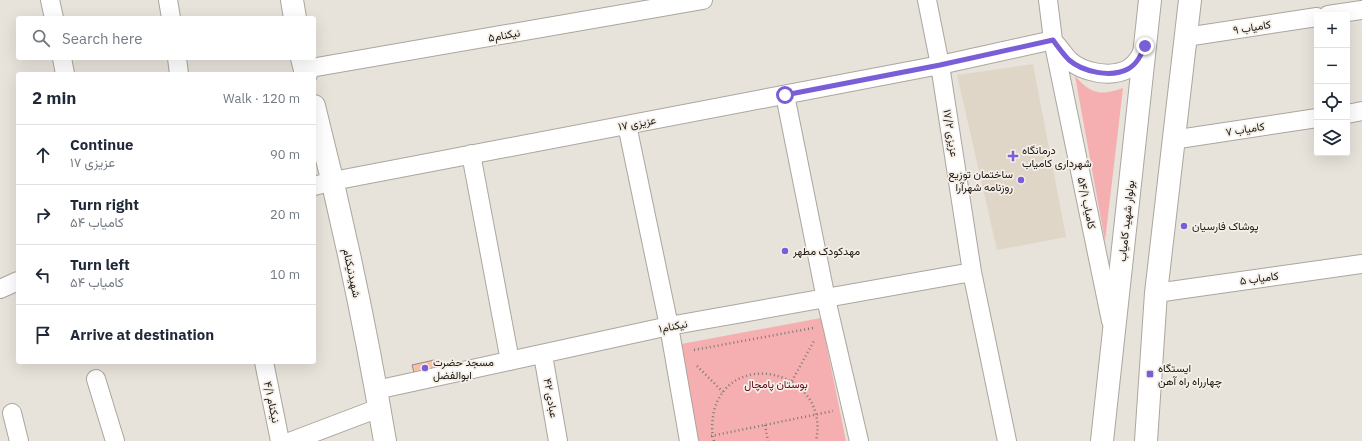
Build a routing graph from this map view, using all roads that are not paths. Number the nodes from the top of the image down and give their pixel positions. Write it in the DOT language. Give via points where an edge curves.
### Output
graph roads {
  1 [pos="50,0"];
  2 [pos="168,0"];
  3 [pos="292,0"];
  4 [pos="927,0"];
  5 [pos="1048,0"];
  6 [pos="1150,0"];
  7 [pos="1190,0"];
  8 [pos="693,1"];
  9 [pos="1357,7"];
  10 [pos="1339,12"];
  11 [pos="54,16"];
  12 [pos="171,16"];
  13 [pos="295,16"];
  14 [pos="1314,17"];
  15 [pos="1186,37"];
  16 [pos="1053,40"];
  17 [pos="1145,46"];
  18 [pos="62,60"];
  19 [pos="177,60"];
  20 [pos="940,65"];
  21 [pos="304,67"];
  22 [pos="65,72"];
  23 [pos="179,72"];
  24 [pos="785,95"];
  25 [pos="1362,111"];
  26 [pos="1350,113"];
  27 [pos="1314,118"];
  28 [pos="316,122"];
  29 [pos="627,125"];
  30 [pos="1172,140"];
  31 [pos="471,154"];
  32 [pos="324,184"];
  33 [pos="1362,264"];
  34 [pos="972,272"];
  35 [pos="16,282"];
  36 [pos="0,289"];
  37 [pos="1156,292"];
  38 [pos="826,299"];
  39 [pos="669,326"];
  40 [pos="1114,334"];
  41 [pos="543,354"];
  42 [pos="510,361"];
  43 [pos="264,364"];
  44 [pos="96,379"];
  45 [pos="378,399"];
  46 [pos="12,413"];
  47 [pos="689,440"];
  48 [pos="19,441"];
  49 [pos="115,441"];
  50 [pos="280,441"];
  51 [pos="292,441"];
  52 [pos="385,441"];
  53 [pos="558,441"];
  54 [pos="859,441"];
  55 [pos="1007,441"];
  56 [pos="1102,441"];
  57 [pos="1146,441"];
  1 -- 11 [label="street"];
  2 -- 12 [label="street"];
  3 -- 13 [label="main road"];
  4 -- 20 [label="street"];
  5 -- 16 [label="street, کامیاب ۵۴/۱"];
  6 -- 17 [label="main road, بولوار شهید کامیاب"];
  7 -- 15 [label="main road"];
  8 -- 21 [label="street, نیکنام۵"];
  9 -- 10 [label="street"];
  14 -- 15 [label="street, کامیاب ۹"];
  15 -- 30 [label="main road"];
  16 -- 17 [label="street" via="1070,60 1086,70 1102,73 1116,73 1129,68 1139,59"];
  16 -- 20 [label="street, عزیزی ۱۷"];
  16 -- 40 [label="street, کامیاب ۵۴/۱"];
  17 -- 40 [label="main road, بولوار شهید کامیاب"];
  18 -- 22 [label="street"];
  19 -- 23 [label="street"];
  20 -- 24 [label="street, عزیزی ۱۷"];
  20 -- 34 [label="street, عزیزی ۱۷/۲"];
  24 -- 29 [label="street, عزیزی ۱۷"];
  24 -- 38 [label="street"];
  25 -- 26 [label="street"];
  27 -- 30 [label="street, کامیاب ۷"];
  28 -- 32 [label="main road, شهیدنیکنام"];
  29 -- 31 [label="street, عزیزی ۱۷"];
  29 -- 39 [label="street"];
  30 -- 37 [label="main road"];
  31 -- 32 [label="street, عزیزی ۱۷"];
  31 -- 42 [label="street"];
  32 -- 45 [label="main road, شهیدنیکنام"];
  33 -- 37 [label="street, کامیاب ۵"];
  34 -- 38 [label="street, نیکنام۱"];
  34 -- 55 [label="street, عزیزی ۱۷/۲"];
  35 -- 36 [label="street"];
  37 -- 57 [label="main road"];
  38 -- 39 [label="street, نیکنام۱"];
  38 -- 54 [label="street"];
  39 -- 41 [label="street, نیکنام۱"];
  39 -- 47 [label="street"];
  40 -- 56 [label="main road, بولوار شهید کامیاب"];
  41 -- 42 [label="street, نیکنام۱"];
  41 -- 53 [label="street, عبادی ۴۲"];
  42 -- 45 [label="street, نیکنام۱"];
  43 -- 50 [label="street, نیکنام ۴/۱"];
  44 -- 49 [label="street"];
  45 -- 51 [label="street, نیکنام۱"];
  45 -- 52 [label="main road, شهیدنیکنام"];
  46 -- 48 [label="street"];
}
